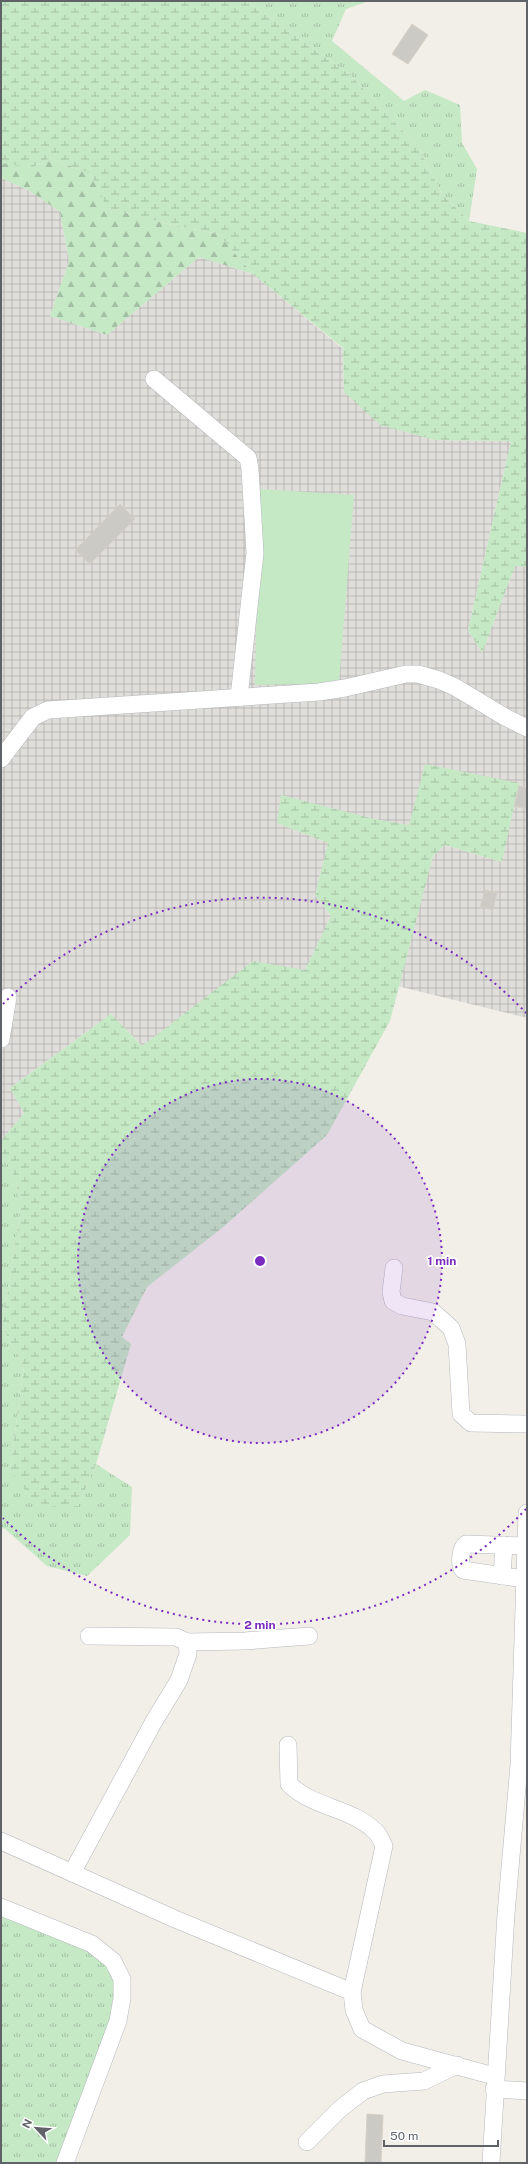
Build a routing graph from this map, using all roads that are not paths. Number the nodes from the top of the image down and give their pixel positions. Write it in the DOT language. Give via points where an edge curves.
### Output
graph roads {
  1 [pos="154,379"];
  2 [pos="239,697"];
  3 [pos="527,728"];
  4 [pos="1,759"];
  5 [pos="8,997"];
  6 [pos="1,1039"];
  7 [pos="394,1268"];
  8 [pos="527,1424"];
  9 [pos="527,1514"];
  10 [pos="504,1545"];
  11 [pos="525,1546"];
  12 [pos="502,1576"];
  13 [pos="524,1579"];
  14 [pos="88,1636"];
  15 [pos="309,1636"];
  16 [pos="187,1642"];
  17 [pos="288,1745"];
  18 [pos="523,1765"];
  19 [pos="1,1841"];
  20 [pos="72,1873"];
  21 [pos="1,1907"];
  22 [pos="352,1992"];
  23 [pos="457,2065"];
  24 [pos="494,2082"];
  25 [pos="527,2091"];
  26 [pos="308,2142"];
  27 [pos="65,2163"];
  28 [pos="490,2163"];
  1 -- 2 [label="street" via="248,458 255,553"];
  2 -- 3 [label="street" via="319,692 406,674 418,674 455,687"];
  2 -- 4 [label="street" via="48,710 33,718"];
  5 -- 6 [label="street"];
  7 -- 8 [label="street" via="391,1292 393,1301 402,1306 433,1312 451,1328 457,1344 461,1414 471,1423"];
  9 -- 11 [label="street"];
  10 -- 11 [label="street"];
  10 -- 12 [label="street"];
  10 -- 12 [label="street" via="466,1544 462,1548 460,1566 463,1570"];
  11 -- 13 [label="street"];
  12 -- 13 [label="street"];
  13 -- 18 [label="street"];
  14 -- 16 [label="street" via="176,1637"];
  15 -- 16 [label="street"];
  16 -- 20 [label="street" via="188,1654 179,1680"];
  17 -- 22 [label="street" via="289,1784 299,1794 359,1820 377,1833 384,1846"];
  18 -- 24 [label="street"];
  19 -- 20 [label="street"];
  20 -- 22 [label="street" via="175,1919"];
  21 -- 27 [label="street" via="92,1944 113,1961 122,1979 118,2021"];
  22 -- 23 [label="street" via="354,2010 362,2029 402,2051"];
  23 -- 24 [label="street"];
  23 -- 26 [label="street" via="424,2080 383,2084 363,2091"];
  24 -- 25 [label="street"];
  24 -- 28 [label="street"];
}
